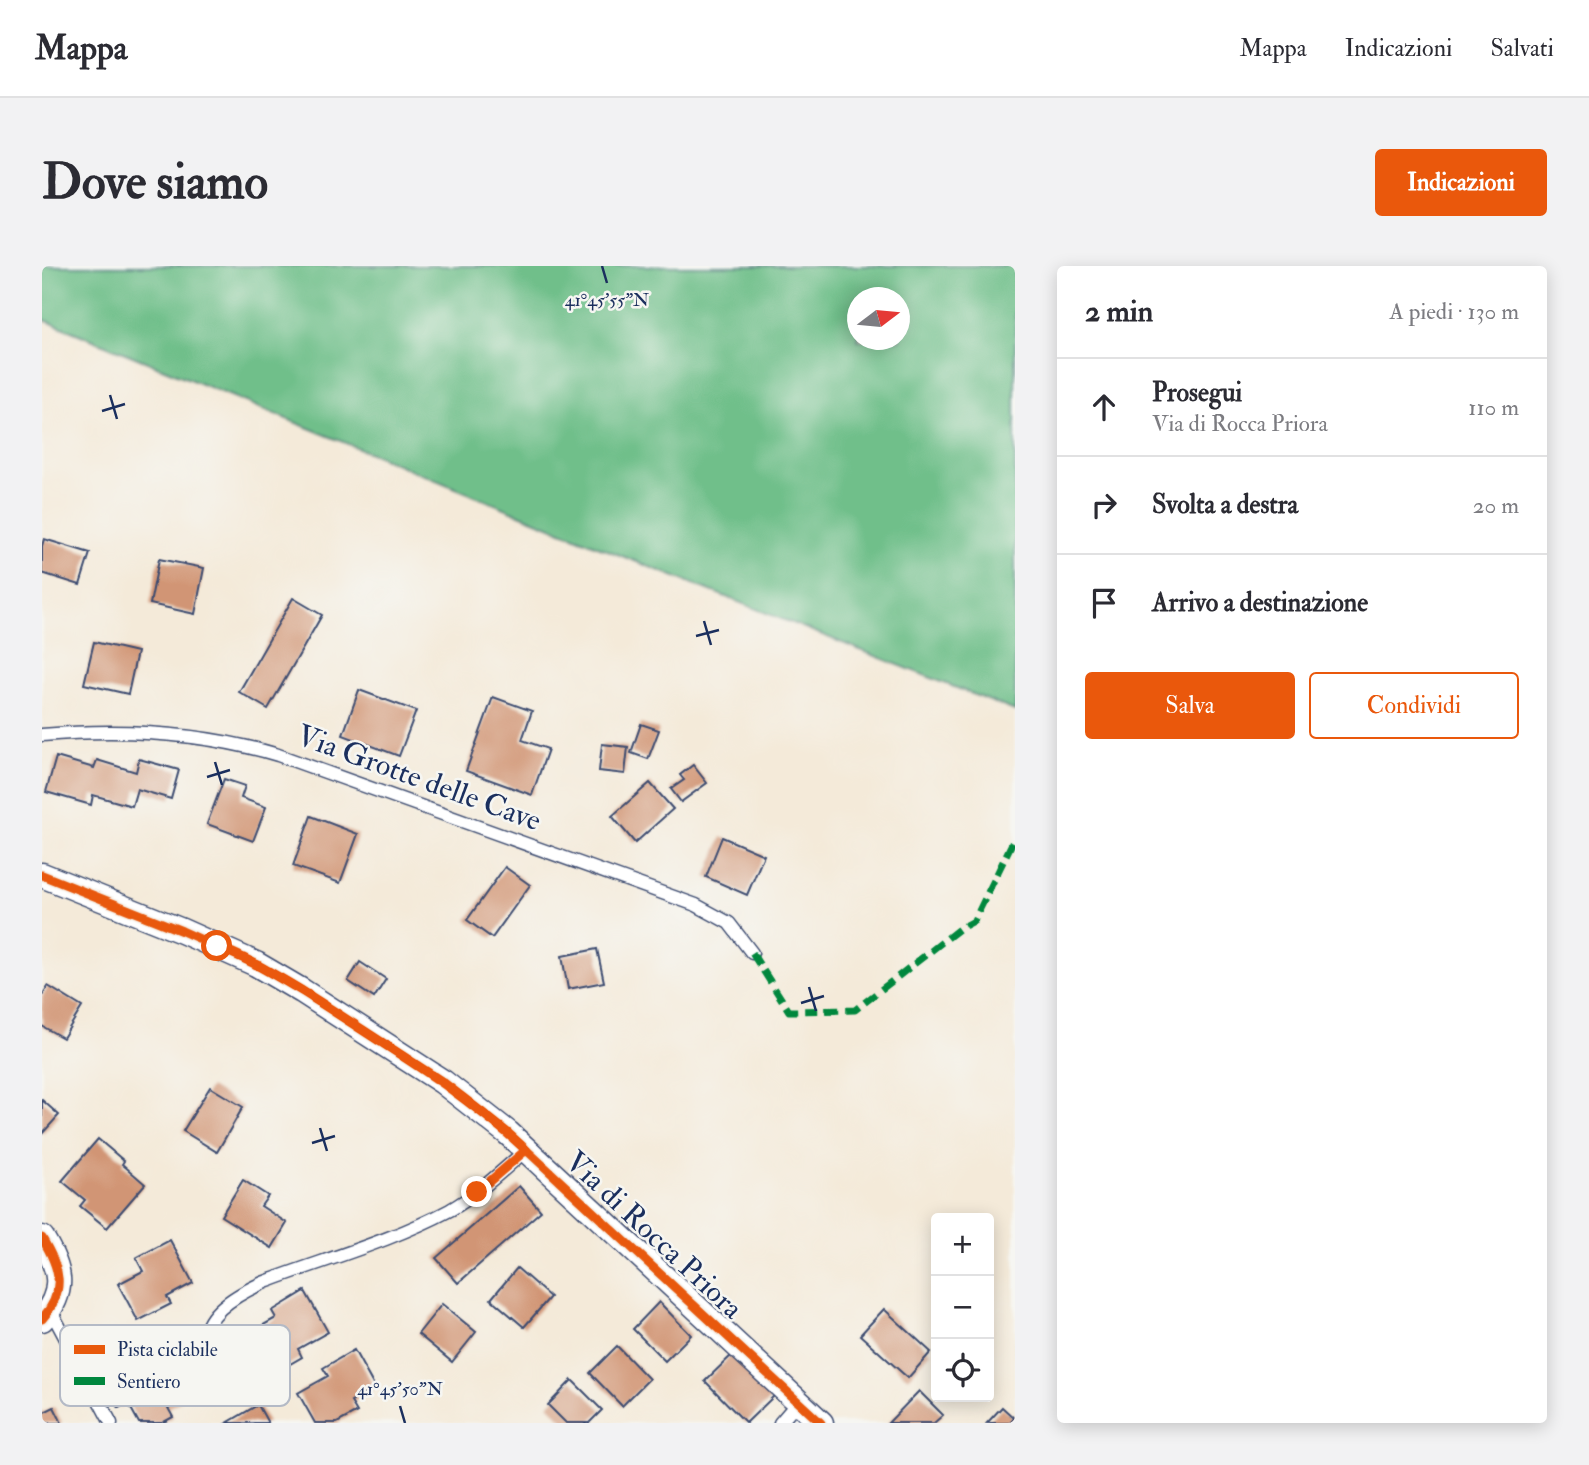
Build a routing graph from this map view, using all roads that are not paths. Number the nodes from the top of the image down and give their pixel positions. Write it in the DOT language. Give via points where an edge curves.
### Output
graph roads {
  1 [pos="42,735"];
  2 [pos="42,875"];
  3 [pos="752,953"];
  4 [pos="526,1150"];
  5 [pos="42,1238"];
  6 [pos="46,1314"];
  7 [pos="210,1325"];
  8 [pos="60,1337"];
  9 [pos="798,1402"];
  10 [pos="101,1406"];
  11 [pos="111,1423"];
  12 [pos="780,1423"];
  13 [pos="821,1423"];
  1 -- 3 [label="lane, Via Grotte delle Cave" via="174,734 278,755 696,905 729,923"];
  2 -- 4 [label="street, Via di Rocca Priora" via="199,938 275,975 443,1082"];
  4 -- 7 [label="lane" via="477,1192 435,1217 265,1282 241,1294"];
  4 -- 9 [label="street, Via di Rocca Priora"];
  5 -- 6 [label="street" via="54,1259 59,1289"];
  6 -- 8 [label="lane"];
  9 -- 12 [label="lane"];
  9 -- 13 [label="street, Via di Rocca Priora"];
  10 -- 11 [label="lane"];
}
